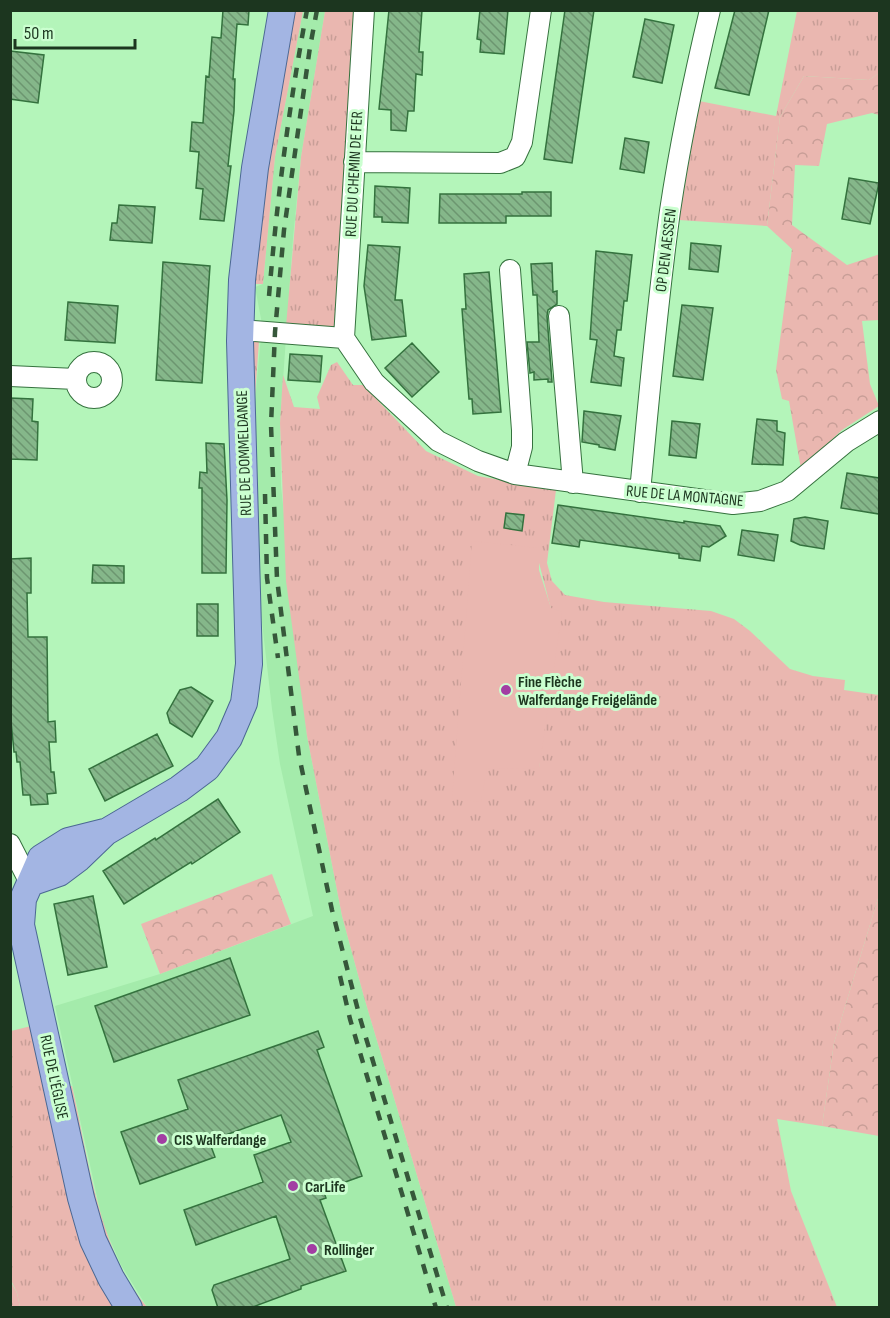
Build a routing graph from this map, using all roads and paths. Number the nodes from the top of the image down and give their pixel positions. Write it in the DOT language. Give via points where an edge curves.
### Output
graph roads {
  1 [pos="282,10"];
  2 [pos="364,10"];
  3 [pos="541,10"];
  4 [pos="710,10"];
  5 [pos="354,162"];
  6 [pos="510,270"];
  7 [pos="559,316"];
  8 [pos="241,330"];
  9 [pos="344,338"];
  10 [pos="10,376"];
  11 [pos="76,379"];
  12 [pos="879,421"];
  13 [pos="515,474"];
  14 [pos="573,483"];
  15 [pos="640,492"];
  16 [pos="10,844"];
  17 [pos="30,883"];
  18 [pos="129,1308"];
  1 -- 8 [label="main road, RUE DE DOMMELDANGE" via="255,168 242,280"];
  2 -- 5 [label="street, RUE DU CHEMIN DE FER"];
  3 -- 5 [label="street" via="522,142 515,157 500,163"];
  4 -- 15 [label="street, OP DEN AESSEN" via="689,99 670,211"];
  5 -- 9 [label="street, RUE DU CHEMIN DE FER"];
  6 -- 13 [label="street" via="522,430"];
  7 -- 14 [label="street"];
  8 -- 9 [label="street"];
  8 -- 17 [label="main road, RUE DE DOMMELDANGE" via="249,664 244,703 229,738 207,768 106,832 59,873"];
  9 -- 13 [label="street, RUE DE LA MONTAGNE" via="374,382 438,441"];
  10 -- 11 [label="street"];
  12 -- 15 [label="street, RUE DE LA MONTAGNE" via="846,442 787,491 760,501 733,504"];
  13 -- 14 [label="street, RUE DE LA MONTAGNE"];
  14 -- 15 [label="street, RUE DE LA MONTAGNE"];
  16 -- 17 [label="street"];
  17 -- 18 [label="main road, RUE DE L'ÉGLISE" via="23,900 21,925 81,1198 93,1240"];
}
